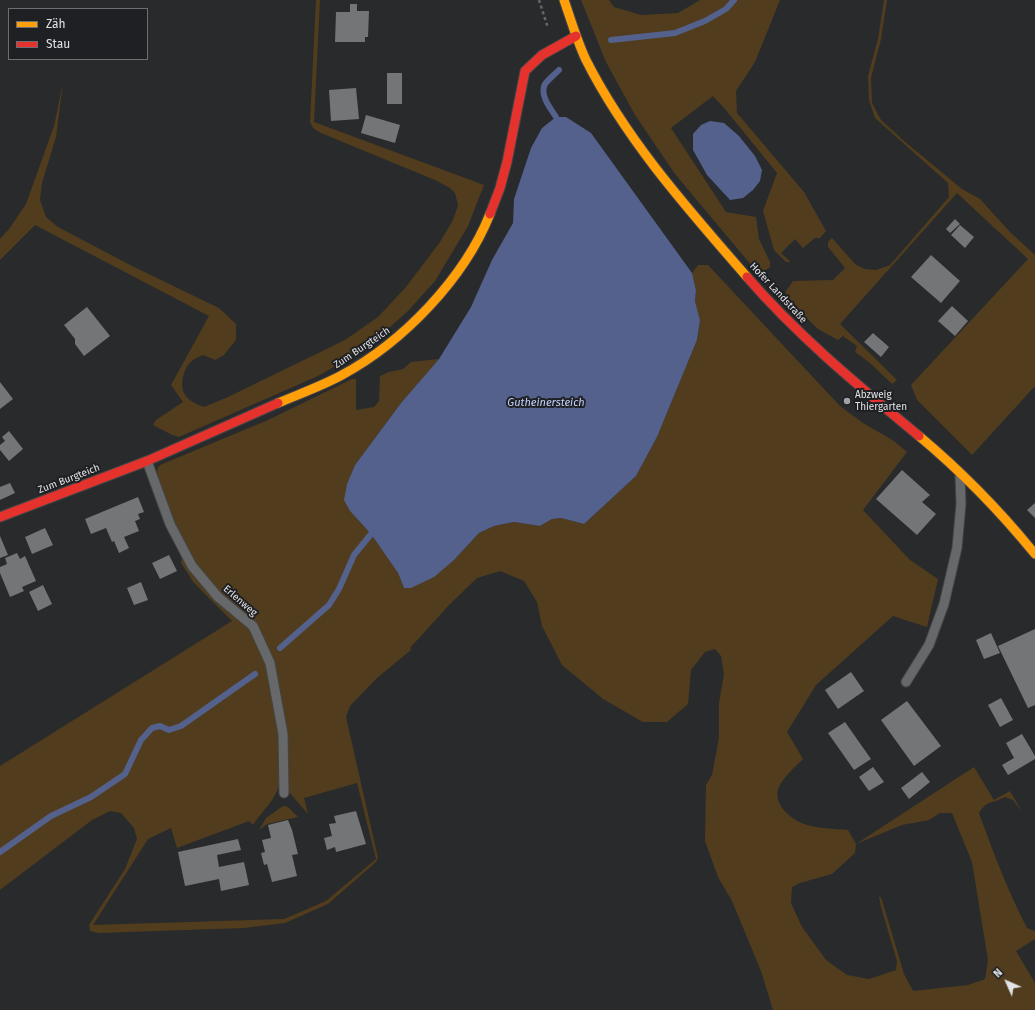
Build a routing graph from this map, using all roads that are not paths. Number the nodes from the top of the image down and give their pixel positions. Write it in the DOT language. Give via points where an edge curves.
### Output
graph roads {
  1 [pos="564,0"];
  2 [pos="576,36"];
  3 [pos="147,461"];
  4 [pos="960,472"];
  5 [pos="0,517"];
  6 [pos="1035,554"];
  7 [pos="906,682"];
  8 [pos="284,793"];
  1 -- 2 [label="street, Hofer Landstraße"];
  2 -- 3 [label="street, Zum Burgteich" via="533,61 525,71 507,162 485,226 466,260 433,303 400,335 342,375"];
  2 -- 4 [label="street, Hofer Landstraße" via="601,87 648,160 764,297 809,342"];
  3 -- 5 [label="street, Zum Burgteich"];
  3 -- 8 [label="lane, Erlenweg" via="170,524 192,566 218,597 253,626 270,662 283,734"];
  4 -- 6 [label="street, Hofer Landstraße" via="1017,530"];
  4 -- 7 [label="lane" via="961,504 957,548 944,604 929,644"];
}
